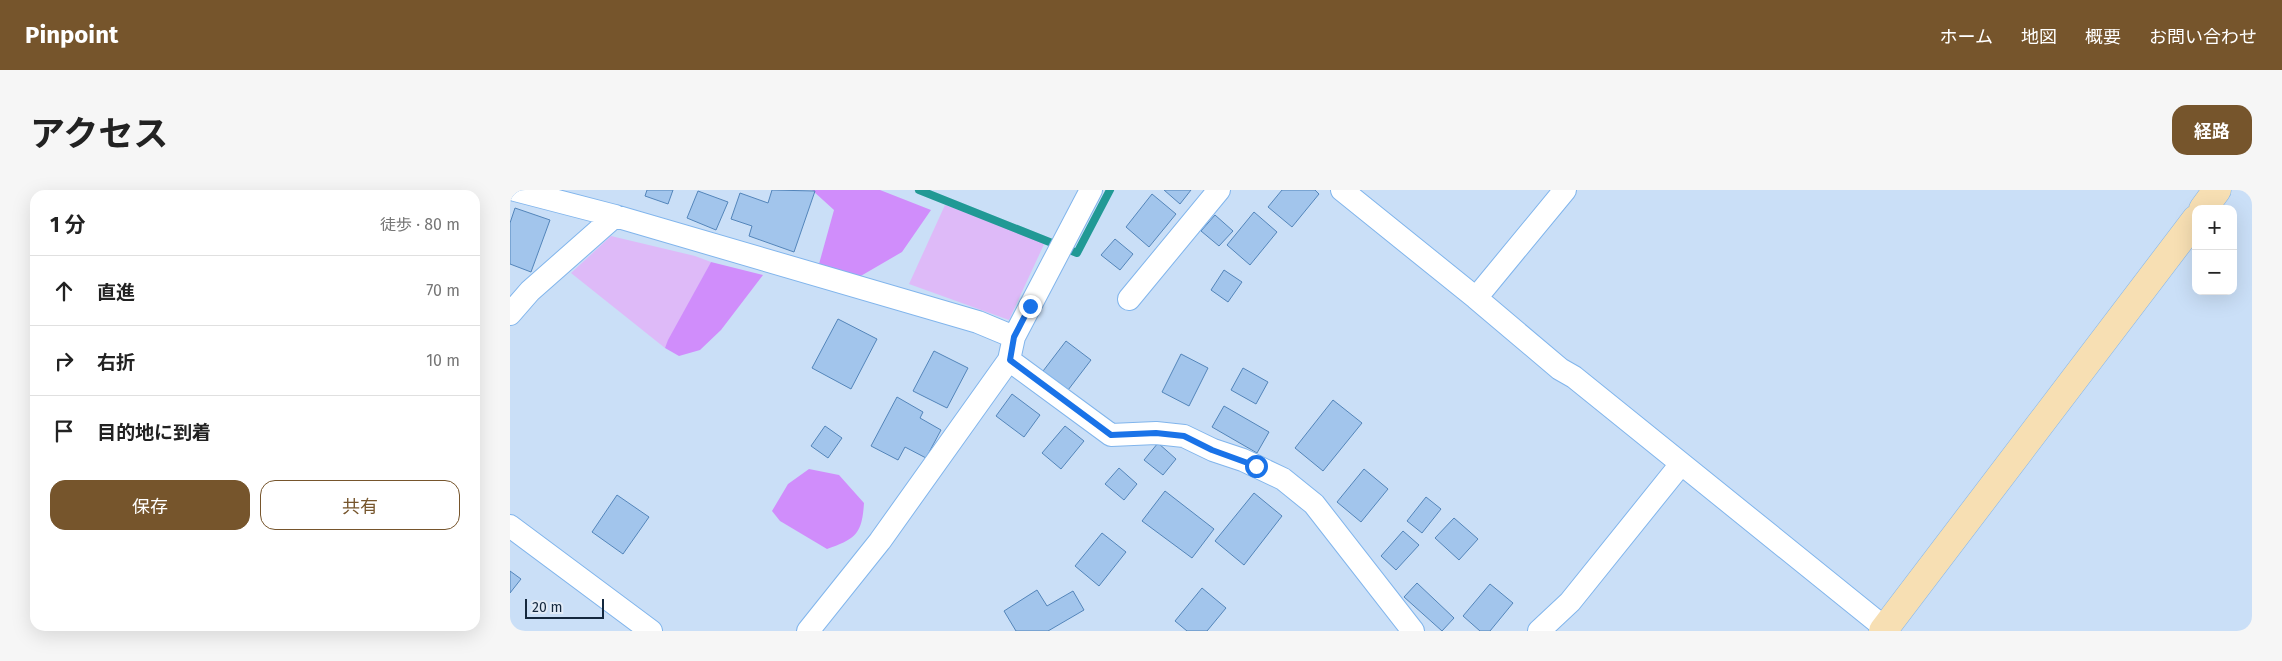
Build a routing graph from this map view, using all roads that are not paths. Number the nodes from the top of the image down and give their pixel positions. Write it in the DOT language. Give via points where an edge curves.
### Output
graph roads {
  1 [pos="515,190"];
  2 [pos="1091,190"];
  3 [pos="1219,190"];
  4 [pos="1342,190"];
  5 [pos="1564,190"];
  6 [pos="2218,190"];
  7 [pos="2206,205"];
  8 [pos="615,216"];
  9 [pos="2192,224"];
  10 [pos="1476,298"];
  11 [pos="1129,299"];
  12 [pos="510,314"];
  13 [pos="1014,337"];
  14 [pos="1010,360"];
  15 [pos="1681,464"];
  16 [pos="510,526"];
  17 [pos="1884,630"];
  18 [pos="651,631"];
  19 [pos="808,631"];
  20 [pos="1413,631"];
  21 [pos="1539,631"];
  1 -- 8 [label="street"];
  2 -- 13 [label="street"];
  3 -- 11 [label="street"];
  4 -- 10 [label="street"];
  5 -- 10 [label="street"];
  6 -- 7 [label="street"];
  8 -- 12 [label="street" via="530,291"];
  8 -- 13 [label="street" via="978,322"];
  9 -- 17 [label="street"];
  10 -- 15 [label="street"];
  13 -- 14 [label="street"];
  14 -- 19 [label="street" via="880,541"];
  14 -- 20 [label="street" via="1111,435 1156,433 1184,436 1283,479 1314,504"];
  15 -- 17 [label="street"];
  15 -- 21 [label="street" via="1570,602"];
  16 -- 18 [label="street"];
}
